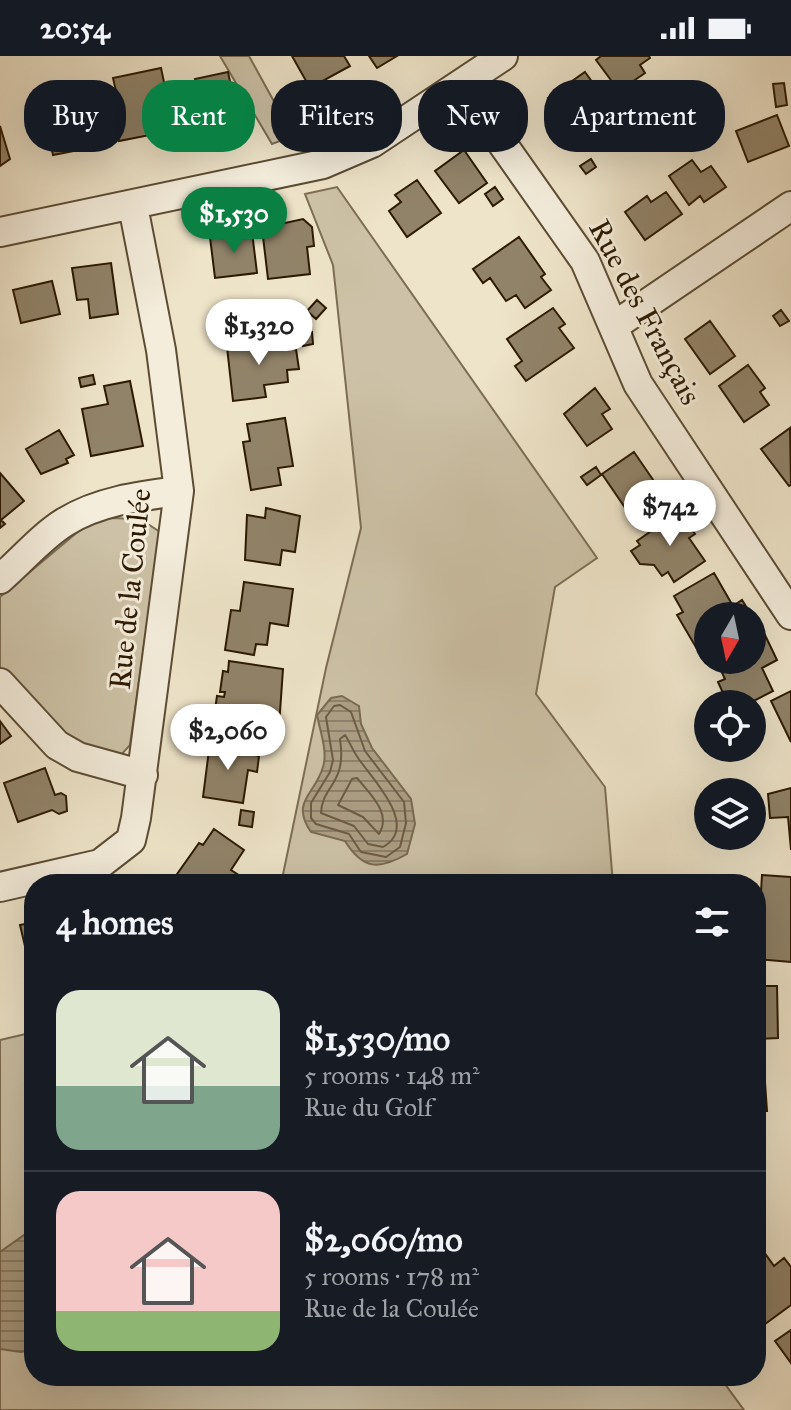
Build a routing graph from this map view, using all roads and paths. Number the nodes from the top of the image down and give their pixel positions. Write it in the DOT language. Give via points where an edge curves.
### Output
graph roads {
  1 [pos="503,56"];
  2 [pos="468,80"];
  3 [pos="418,113"];
  4 [pos="508,152"];
  5 [pos="133,206"];
  6 [pos="791,206"];
  7 [pos="0,232"];
  8 [pos="614,326"];
  9 [pos="179,491"];
  10 [pos="0,579"];
  11 [pos="791,615"];
  12 [pos="0,683"];
  13 [pos="143,775"];
  14 [pos="57,874"];
  15 [pos="24,881"];
  16 [pos="0,887"];
  1 -- 2 [label="street"];
  3 -- 5 [label="street" via="372,143 323,164"];
  4 -- 8 [label="street, Rue des Français" via="585,261"];
  5 -- 7 [label="street"];
  5 -- 9 [label="street, Rue de la Coulée" via="161,350"];
  6 -- 8 [label="street"];
  8 -- 11 [label="street, Rue des Français" via="638,384"];
  9 -- 10 [label="street" via="137,497 64,522"];
  9 -- 13 [label="street, Rue de la Coulée"];
  12 -- 13 [label="street" via="57,745"];
  13 -- 14 [label="street, Rue de la Coulée" via="131,840 100,864"];
  15 -- 16 [label="street, Rue de la Coulée"];
}
